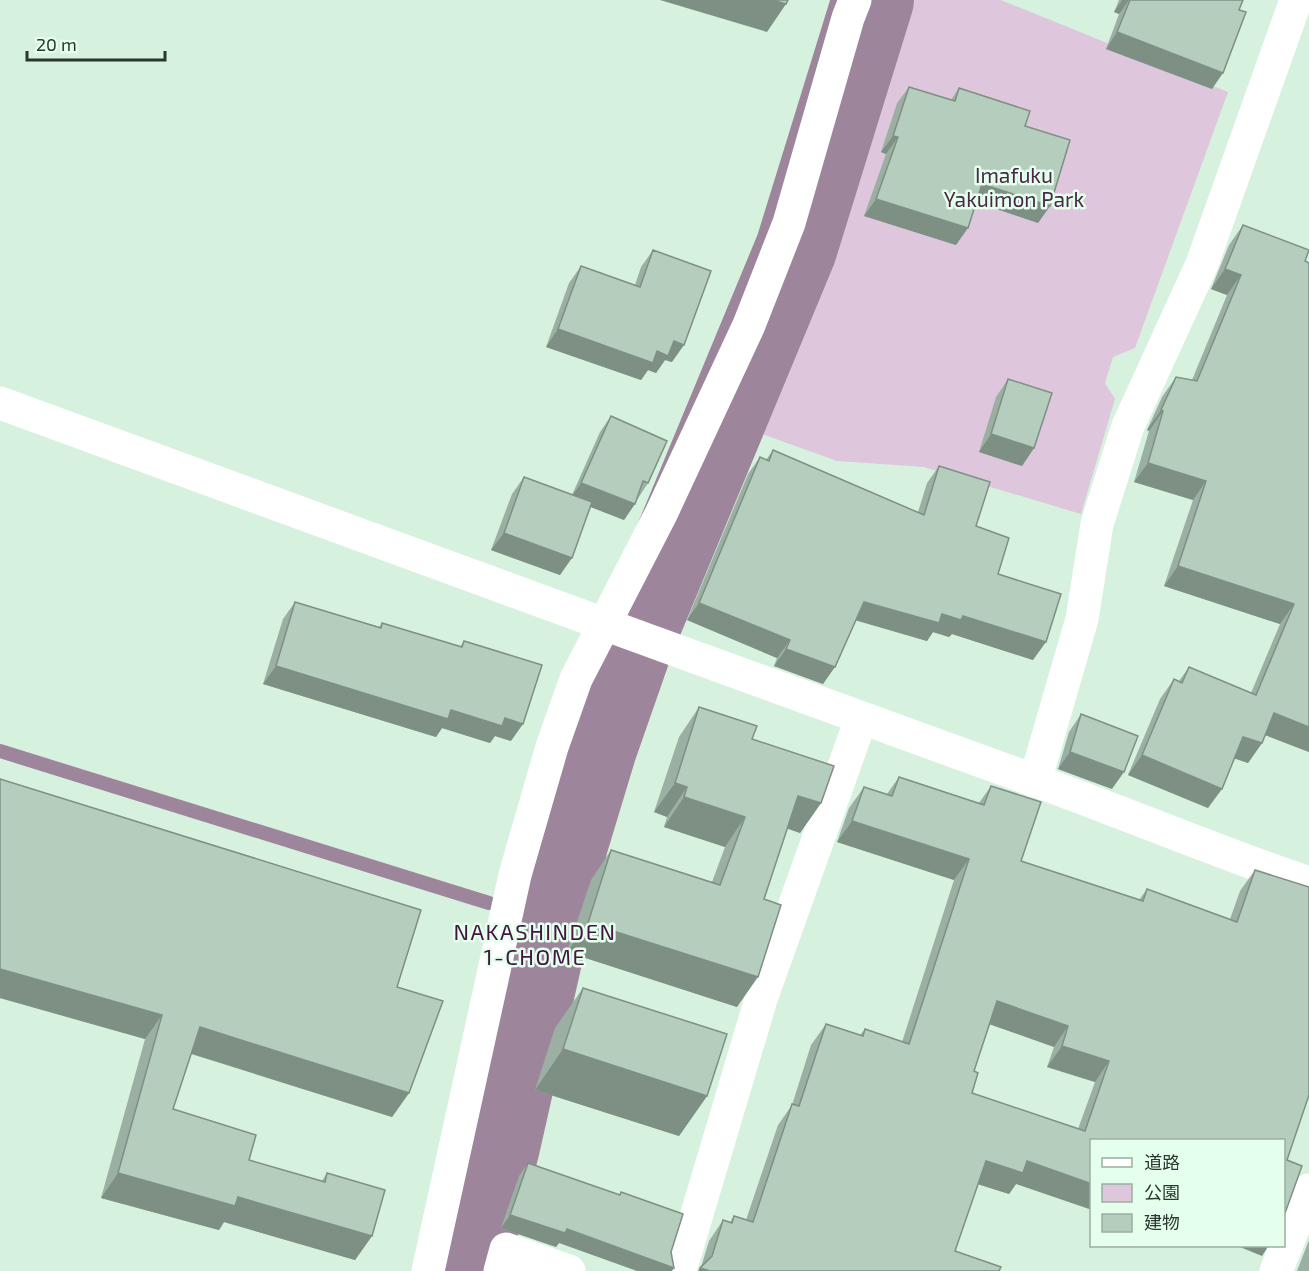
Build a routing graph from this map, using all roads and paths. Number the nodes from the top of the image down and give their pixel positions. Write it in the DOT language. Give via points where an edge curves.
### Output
graph roads {
  1 [pos="855,0"];
  2 [pos="1296,0"];
  3 [pos="0,403"];
  4 [pos="613,626"];
  5 [pos="861,719"];
  6 [pos="1035,781"];
  7 [pos="1309,883"];
  8 [pos="1309,1190"];
  9 [pos="503,1260"];
  10 [pos="428,1271"];
  11 [pos="569,1271"];
  12 [pos="680,1271"];
  13 [pos="1276,1271"];
  1 -- 4 [label="street" via="789,222 749,325"];
  2 -- 6 [label="street" via="1202,264 1128,426 1097,524 1082,619"];
  3 -- 4 [label="street"];
  4 -- 5 [label="street"];
  4 -- 10 [label="street" via="576,679 515,875"];
  5 -- 6 [label="street"];
  5 -- 12 [label="street" via="761,999"];
  6 -- 7 [label="street"];
  8 -- 13 [label="street"];
  9 -- 11 [label="street"];
}
